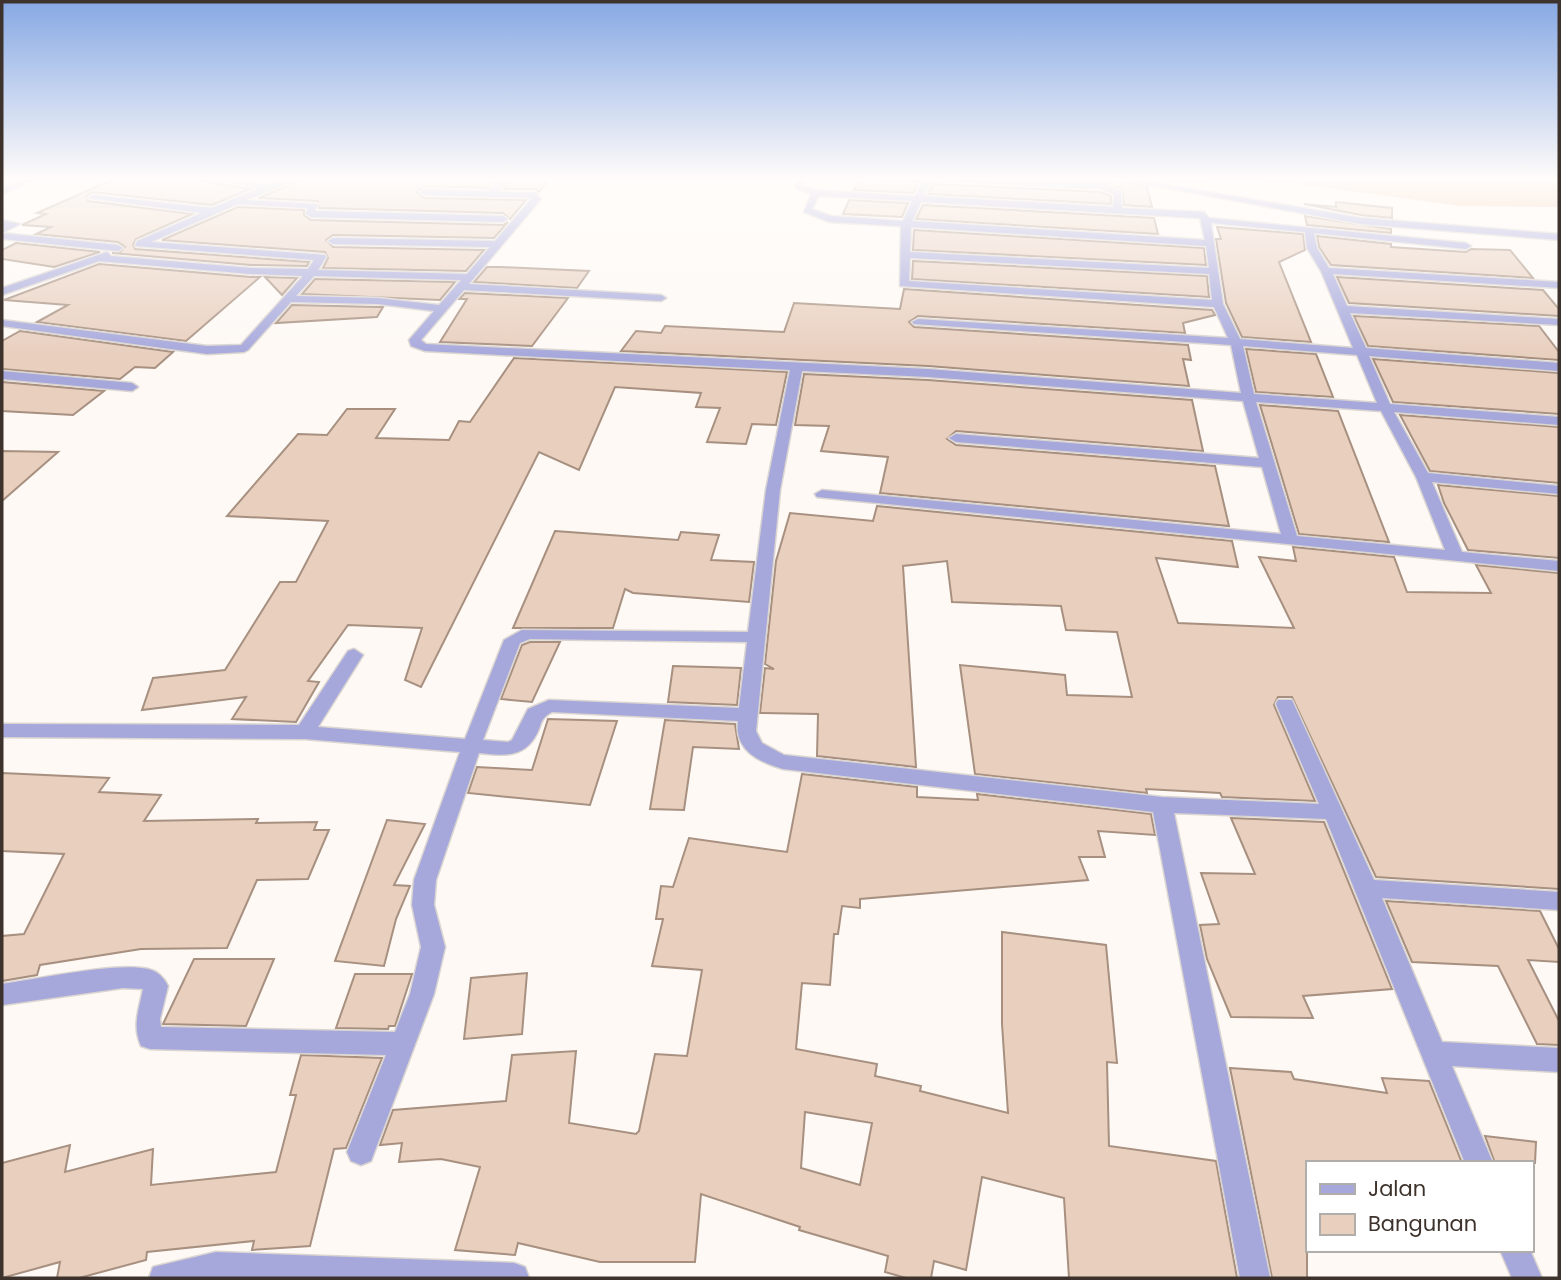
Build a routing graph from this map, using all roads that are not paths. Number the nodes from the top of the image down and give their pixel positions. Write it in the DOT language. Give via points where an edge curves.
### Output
graph roads {
  1 [pos="18,238"];
  2 [pos="153,238"];
  3 [pos="336,238"];
  4 [pos="505,238"];
  5 [pos="906,238"];
  6 [pos="1131,238"];
  7 [pos="1210,238"];
  8 [pos="1310,238"];
  9 [pos="1385,238"];
  10 [pos="333,241"];
  11 [pos="1211,243"];
  12 [pos="138,244"];
  13 [pos="500,244"];
  14 [pos="1466,246"];
  15 [pos="125,249"];
  16 [pos="237,252"];
  17 [pos="905,255"];
  18 [pos="321,257"];
  19 [pos="99,258"];
  20 [pos="213,268"];
  21 [pos="1214,271"];
  22 [pos="1326,271"];
  23 [pos="310,274"];
  24 [pos="466,282"];
  25 [pos="1559,285"];
  26 [pos="2,292"];
  27 [pos="660,298"];
  28 [pos="288,299"];
  29 [pos="1218,304"];
  30 [pos="442,309"];
  31 [pos="1342,309"];
  32 [pos="918,321"];
  33 [pos="1559,322"];
  34 [pos="2,323"];
  35 [pos="1236,342"];
  36 [pos="1362,352"];
  37 [pos="797,367"];
  38 [pos="1559,367"];
  39 [pos="2,375"];
  40 [pos="132,387"];
  41 [pos="1248,397"];
  42 [pos="1386,409"];
  43 [pos="1559,421"];
  44 [pos="956,438"];
  45 [pos="1267,463"];
  46 [pos="1423,477"];
  47 [pos="1559,490"];
  48 [pos="822,494"];
  49 [pos="1290,539"];
  50 [pos="1456,557"];
  51 [pos="1559,566"];
  52 [pos="755,638"];
  53 [pos="354,655"];
  54 [pos="1285,704"];
  55 [pos="748,715"];
  56 [pos="2,730"];
  57 [pos="305,732"];
  58 [pos="471,747"];
  59 [pos="1162,805"];
  60 [pos="1333,812"];
  61 [pos="1367,888"];
  62 [pos="1559,901"];
  63 [pos="2,995"];
  64 [pos="402,1044"];
  65 [pos="1434,1053"];
  66 [pos="1559,1060"];
  67 [pos="360,1152"];
  68 [pos="1478,1161"];
  69 [pos="1516,1252"];
  70 [pos="164,1278"];
  71 [pos="513,1278"];
  72 [pos="1255,1278"];
  73 [pos="1527,1278"];
  1 -- 15 [label="street"];
  2 -- 12 [label="street"];
  3 -- 10 [label="street"];
  4 -- 13 [label="street"];
  5 -- 17 [label="street"];
  6 -- 11 [label="street"];
  7 -- 11 [label="street"];
  8 -- 22 [label="street"];
  9 -- 14 [label="street"];
  10 -- 13 [label="street"];
  10 -- 18 [label="street"];
  11 -- 21 [label="street"];
  12 -- 15 [label="street"];
  12 -- 16 [label="street"];
  13 -- 24 [label="street"];
  15 -- 19 [label="street"];
  16 -- 18 [label="street"];
  16 -- 20 [label="street"];
  17 -- 21 [label="street"];
  17 -- 29 [label="street" via="904,285"];
  18 -- 23 [label="street"];
  19 -- 20 [label="street"];
  19 -- 26 [label="street"];
  20 -- 23 [label="street"];
  21 -- 29 [label="street"];
  22 -- 25 [label="street"];
  22 -- 31 [label="street"];
  23 -- 24 [label="street"];
  23 -- 28 [label="street"];
  24 -- 27 [label="street"];
  24 -- 30 [label="street"];
  28 -- 30 [label="street" via="378,301"];
  28 -- 34 [label="street" via="250,345 234,350"];
  29 -- 35 [label="street"];
  30 -- 37 [label="street" via="415,344"];
  31 -- 33 [label="street"];
  31 -- 36 [label="street"];
  32 -- 35 [label="street"];
  35 -- 36 [label="street"];
  35 -- 41 [label="street"];
  36 -- 38 [label="street"];
  36 -- 42 [label="street"];
  37 -- 41 [label="street"];
  37 -- 52 [label="street" via="773,490"];
  39 -- 40 [label="street"];
  41 -- 42 [label="street"];
  41 -- 45 [label="street"];
  42 -- 43 [label="street"];
  42 -- 46 [label="street"];
  44 -- 45 [label="street"];
  45 -- 49 [label="street"];
  46 -- 47 [label="street"];
  46 -- 50 [label="street"];
  48 -- 49 [label="street"];
  49 -- 50 [label="street"];
  50 -- 51 [label="street"];
  52 -- 55 [label="street"];
  52 -- 58 [label="street" via="520,635 509,646"];
  53 -- 57 [label="street"];
  54 -- 60 [label="street"];
  55 -- 58 [label="street" via="549,706 535,713 518,748"];
  55 -- 59 [label="street" via="746,731 753,747 783,762"];
  56 -- 57 [label="street"];
  57 -- 58 [label="street"];
  58 -- 64 [label="street" via="425,880 423,905 433,947 422,994"];
  59 -- 60 [label="street"];
  59 -- 72 [label="street"];
  60 -- 61 [label="street"];
  61 -- 62 [label="street"];
  61 -- 65 [label="street"];
  63 -- 64 [label="street" via="123,978 148,979 156,986 148,1019 150,1038"];
  64 -- 67 [label="street"];
  65 -- 66 [label="street"];
  65 -- 68 [label="street"];
  69 -- 73 [label="street"];
  70 -- 71 [label="street" via="216,1267"];
}
